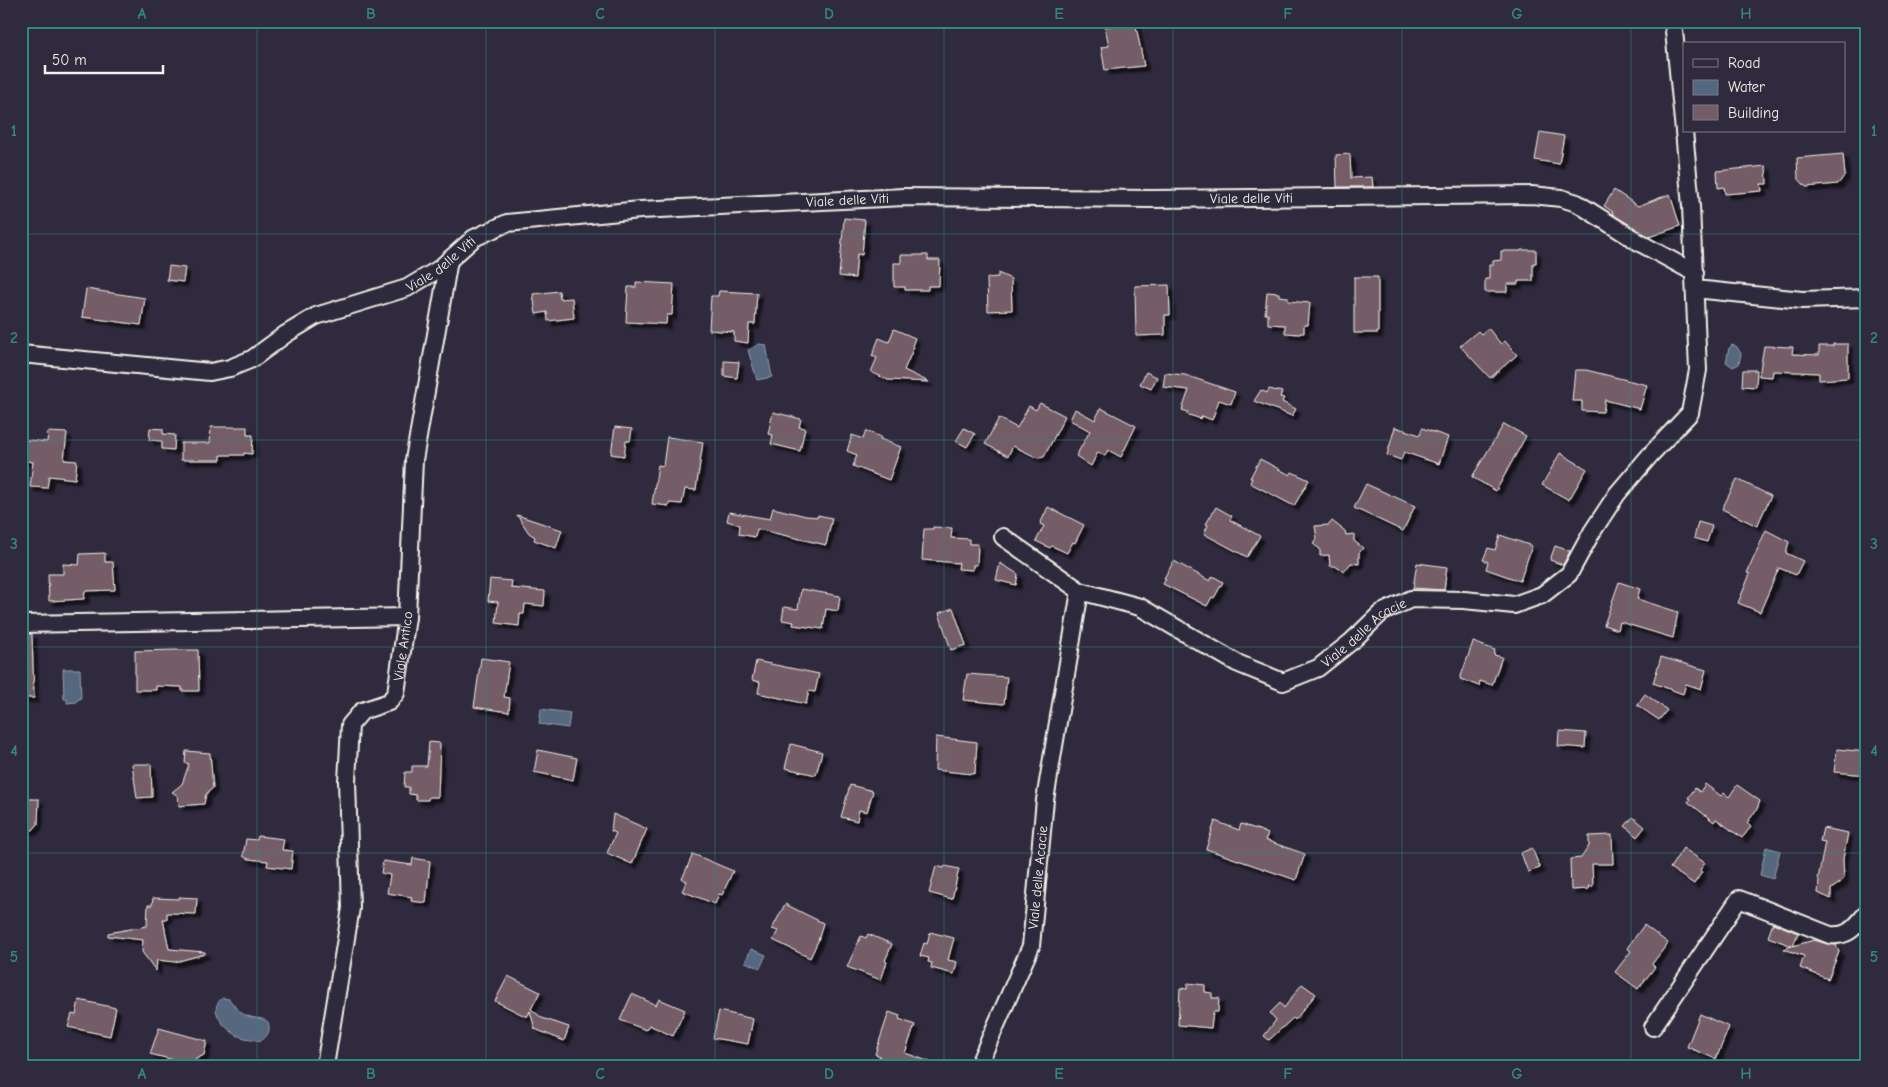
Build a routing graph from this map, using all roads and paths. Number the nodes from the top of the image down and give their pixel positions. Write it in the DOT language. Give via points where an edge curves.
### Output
graph roads {
  1 [pos="1673,21"];
  2 [pos="1683,121"];
  3 [pos="1684,132"];
  4 [pos="449,260"];
  5 [pos="1695,281"];
  6 [pos="1865,299"];
  7 [pos="21,354"];
  8 [pos="1003,537"];
  9 [pos="1080,591"];
  10 [pos="407,617"];
  11 [pos="21,624"];
  12 [pos="1867,913"];
  13 [pos="1653,1027"];
  14 [pos="325,1066"];
  15 [pos="978,1066"];
  1 -- 2 [label="street, Viale delle Acacie"];
  3 -- 5 [label="street, Viale delle Acacie"];
  4 -- 5 [label="street, Viale delle Viti" via="474,238 507,223 640,210 904,197 1161,199 1532,195 1577,203"];
  4 -- 7 [label="street, Viale delle Viti" via="407,288 316,316 252,359 230,368 210,372"];
  4 -- 10 [label="street, Viale Antico" via="414,460"];
  5 -- 6 [label="street" via="1743,294 1802,300"];
  5 -- 9 [label="street, Viale delle Acacie" via="1698,370 1690,414 1617,494 1569,574 1542,595 1514,605 1411,599 1381,613 1318,668 1284,682 1237,663 1140,607"];
  8 -- 9 [label="street, Viale delle Acacie"];
  9 -- 15 [label="street, Viale delle Acacie" via="1045,800 1031,946"];
  10 -- 11 [label="street"];
  10 -- 14 [label="street, Viale Antico" via="396,693 389,702 362,711 350,725 347,781 351,908"];
  12 -- 13 [label="street" via="1850,931 1841,936 1830,935 1739,899"];
}
